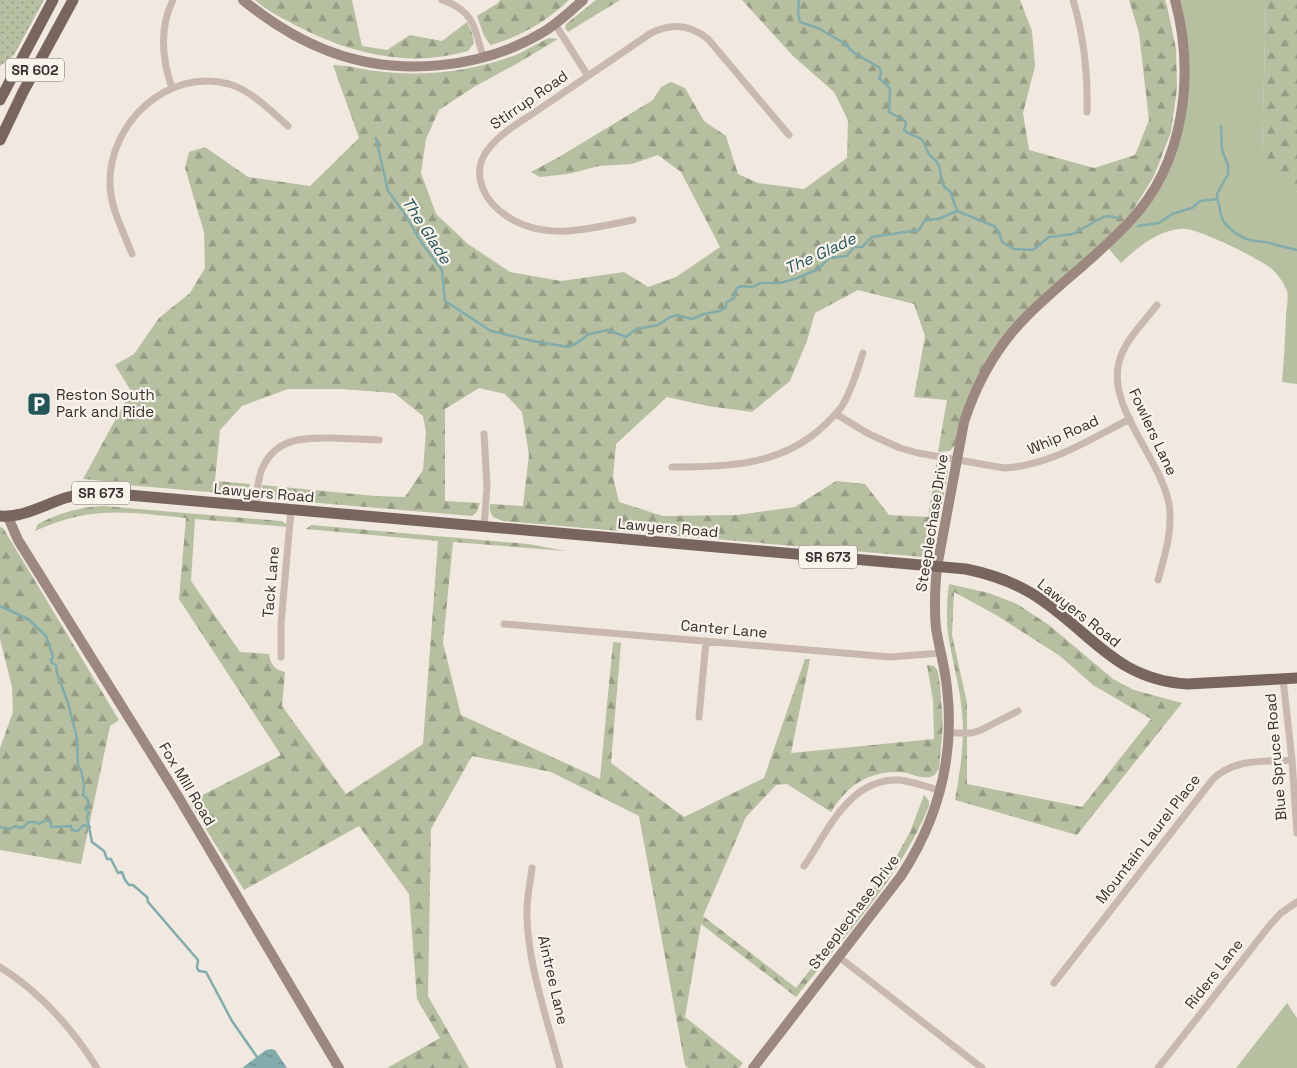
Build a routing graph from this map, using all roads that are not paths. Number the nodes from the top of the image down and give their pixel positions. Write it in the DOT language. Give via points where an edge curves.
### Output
graph roads {
  1 [pos="53,0"];
  2 [pos="73,0"];
  3 [pos="173,0"];
  4 [pos="243,0"];
  5 [pos="442,0"];
  6 [pos="583,0"];
  7 [pos="1073,0"];
  8 [pos="1176,0"];
  9 [pos="555,24"];
  10 [pos="482,57"];
  11 [pos="588,76"];
  12 [pos="172,88"];
  13 [pos="0,100"];
  14 [pos="1087,112"];
  15 [pos="288,126"];
  16 [pos="789,135"];
  17 [pos="0,140"];
  18 [pos="633,220"];
  19 [pos="132,254"];
  20 [pos="1157,305"];
  21 [pos="863,353"];
  22 [pos="836,414"];
  23 [pos="1130,419"];
  24 [pos="484,434"];
  25 [pos="379,440"];
  26 [pos="956,459"];
  27 [pos="672,467"];
  28 [pos="256,507"];
  29 [pos="291,510"];
  30 [pos="2,515"];
  31 [pos="484,527"];
  32 [pos="937,567"];
  33 [pos="1158,580"];
  34 [pos="504,624"];
  35 [pos="706,641"];
  36 [pos="941,653"];
  37 [pos="281,657"];
  38 [pos="1297,678"];
  39 [pos="1283,679"];
  40 [pos="1018,711"];
  41 [pos="699,717"];
  42 [pos="949,733"];
  43 [pos="1292,760"];
  44 [pos="941,791"];
  45 [pos="1297,833"];
  46 [pos="804,866"];
  47 [pos="532,868"];
  48 [pos="1297,902"];
  49 [pos="839,957"];
  50 [pos="0,967"];
  51 [pos="1054,983"];
  52 [pos="97,1068"];
  53 [pos="339,1068"];
  54 [pos="560,1068"];
  55 [pos="753,1068"];
  56 [pos="982,1068"];
  57 [pos="1158,1068"];
  1 -- 13 [label="main road, SR 602"];
  2 -- 17 [label="main road, SR 602"];
  3 -- 12 [label="street" via="166,19 163,47"];
  4 -- 10 [label="street" via="290,34 350,58 420,66"];
  5 -- 10 [label="street" via="460,8 471,19"];
  6 -- 9 [label="street"];
  7 -- 14 [label="street" via="1085,59"];
  8 -- 26 [label="street, Steeplechase Drive" via="1185,57 1183,100 1174,141 1159,179 1130,221 1026,316 1000,347 971,401"];
  9 -- 10 [label="street" via="526,41"];
  9 -- 11 [label="street, Stirrup Road"];
  11 -- 16 [label="street, Stirrup Road" via="659,29 676,26 693,29 708,38"];
  11 -- 18 [label="street, Stirrup Road" via="489,147 480,163 482,188 492,205 502,213 535,229 576,231"];
  12 -- 15 [label="street" via="203,82 228,84 249,94"];
  12 -- 19 [label="street" via="138,111 123,132 113,157 112,198"];
  20 -- 23 [label="street, Fowlers Lane" via="1119,360 1118,388"];
  21 -- 22 [label="street" via="848,395"];
  22 -- 26 [label="street, Whip Road" via="866,433 900,448"];
  22 -- 27 [label="street" via="810,438 777,456 746,463"];
  23 -- 26 [label="street, Whip Road" via="1032,465 991,467"];
  23 -- 33 [label="street, Fowlers Lane" via="1169,503 1170,529"];
  24 -- 31 [label="street" via="487,479"];
  25 -- 28 [label="street" via="306,438 286,443 269,457 262,469"];
  26 -- 32 [label="street, Steeplechase Drive"];
  28 -- 29 [label="main road, Lawyers Road / SR 673"];
  28 -- 30 [label="main road, Lawyers Road / SR 673" via="92,493 65,498 24,513"];
  29 -- 31 [label="main road, Lawyers Road / SR 673"];
  29 -- 37 [label="street, Tack Lane"];
  30 -- 53 [label="street, Fox Mill Road" via="180,798"];
  31 -- 32 [label="main road, Lawyers Road / SR 673"];
  32 -- 36 [label="street, Steeplechase Drive" via="935,609"];
  32 -- 39 [label="main road, Lawyers Road / SR 673" via="984,573 1016,585 1046,603 1119,662 1144,676 1188,684"];
  34 -- 35 [label="street, Canter Lane"];
  35 -- 36 [label="street, Canter Lane" via="890,657"];
  35 -- 41 [label="street"];
  36 -- 42 [label="street, Steeplechase Drive" via="947,686"];
  38 -- 39 [label="main road, Lawyers Road / SR 673"];
  39 -- 43 [label="street, Blue Spruce Road"];
  40 -- 42 [label="street" via="982,730"];
  42 -- 44 [label="street, Steeplechase Drive"];
  43 -- 45 [label="street, Blue Spruce Road"];
  43 -- 51 [label="street, Mountain Laurel Place" via="1243,763 1225,769 1213,779"];
  44 -- 46 [label="street" via="899,780 867,786 838,813"];
  44 -- 49 [label="street, Steeplechase Drive" via="914,857"];
  47 -- 54 [label="street, Aintree Lane" via="527,908 528,936"];
  48 -- 57 [label="street, Riders Lane" via="1270,925"];
  49 -- 55 [label="street, Steeplechase Drive"];
  49 -- 56 [label="street"];
  50 -- 52 [label="street" via="53,1010"];
}
